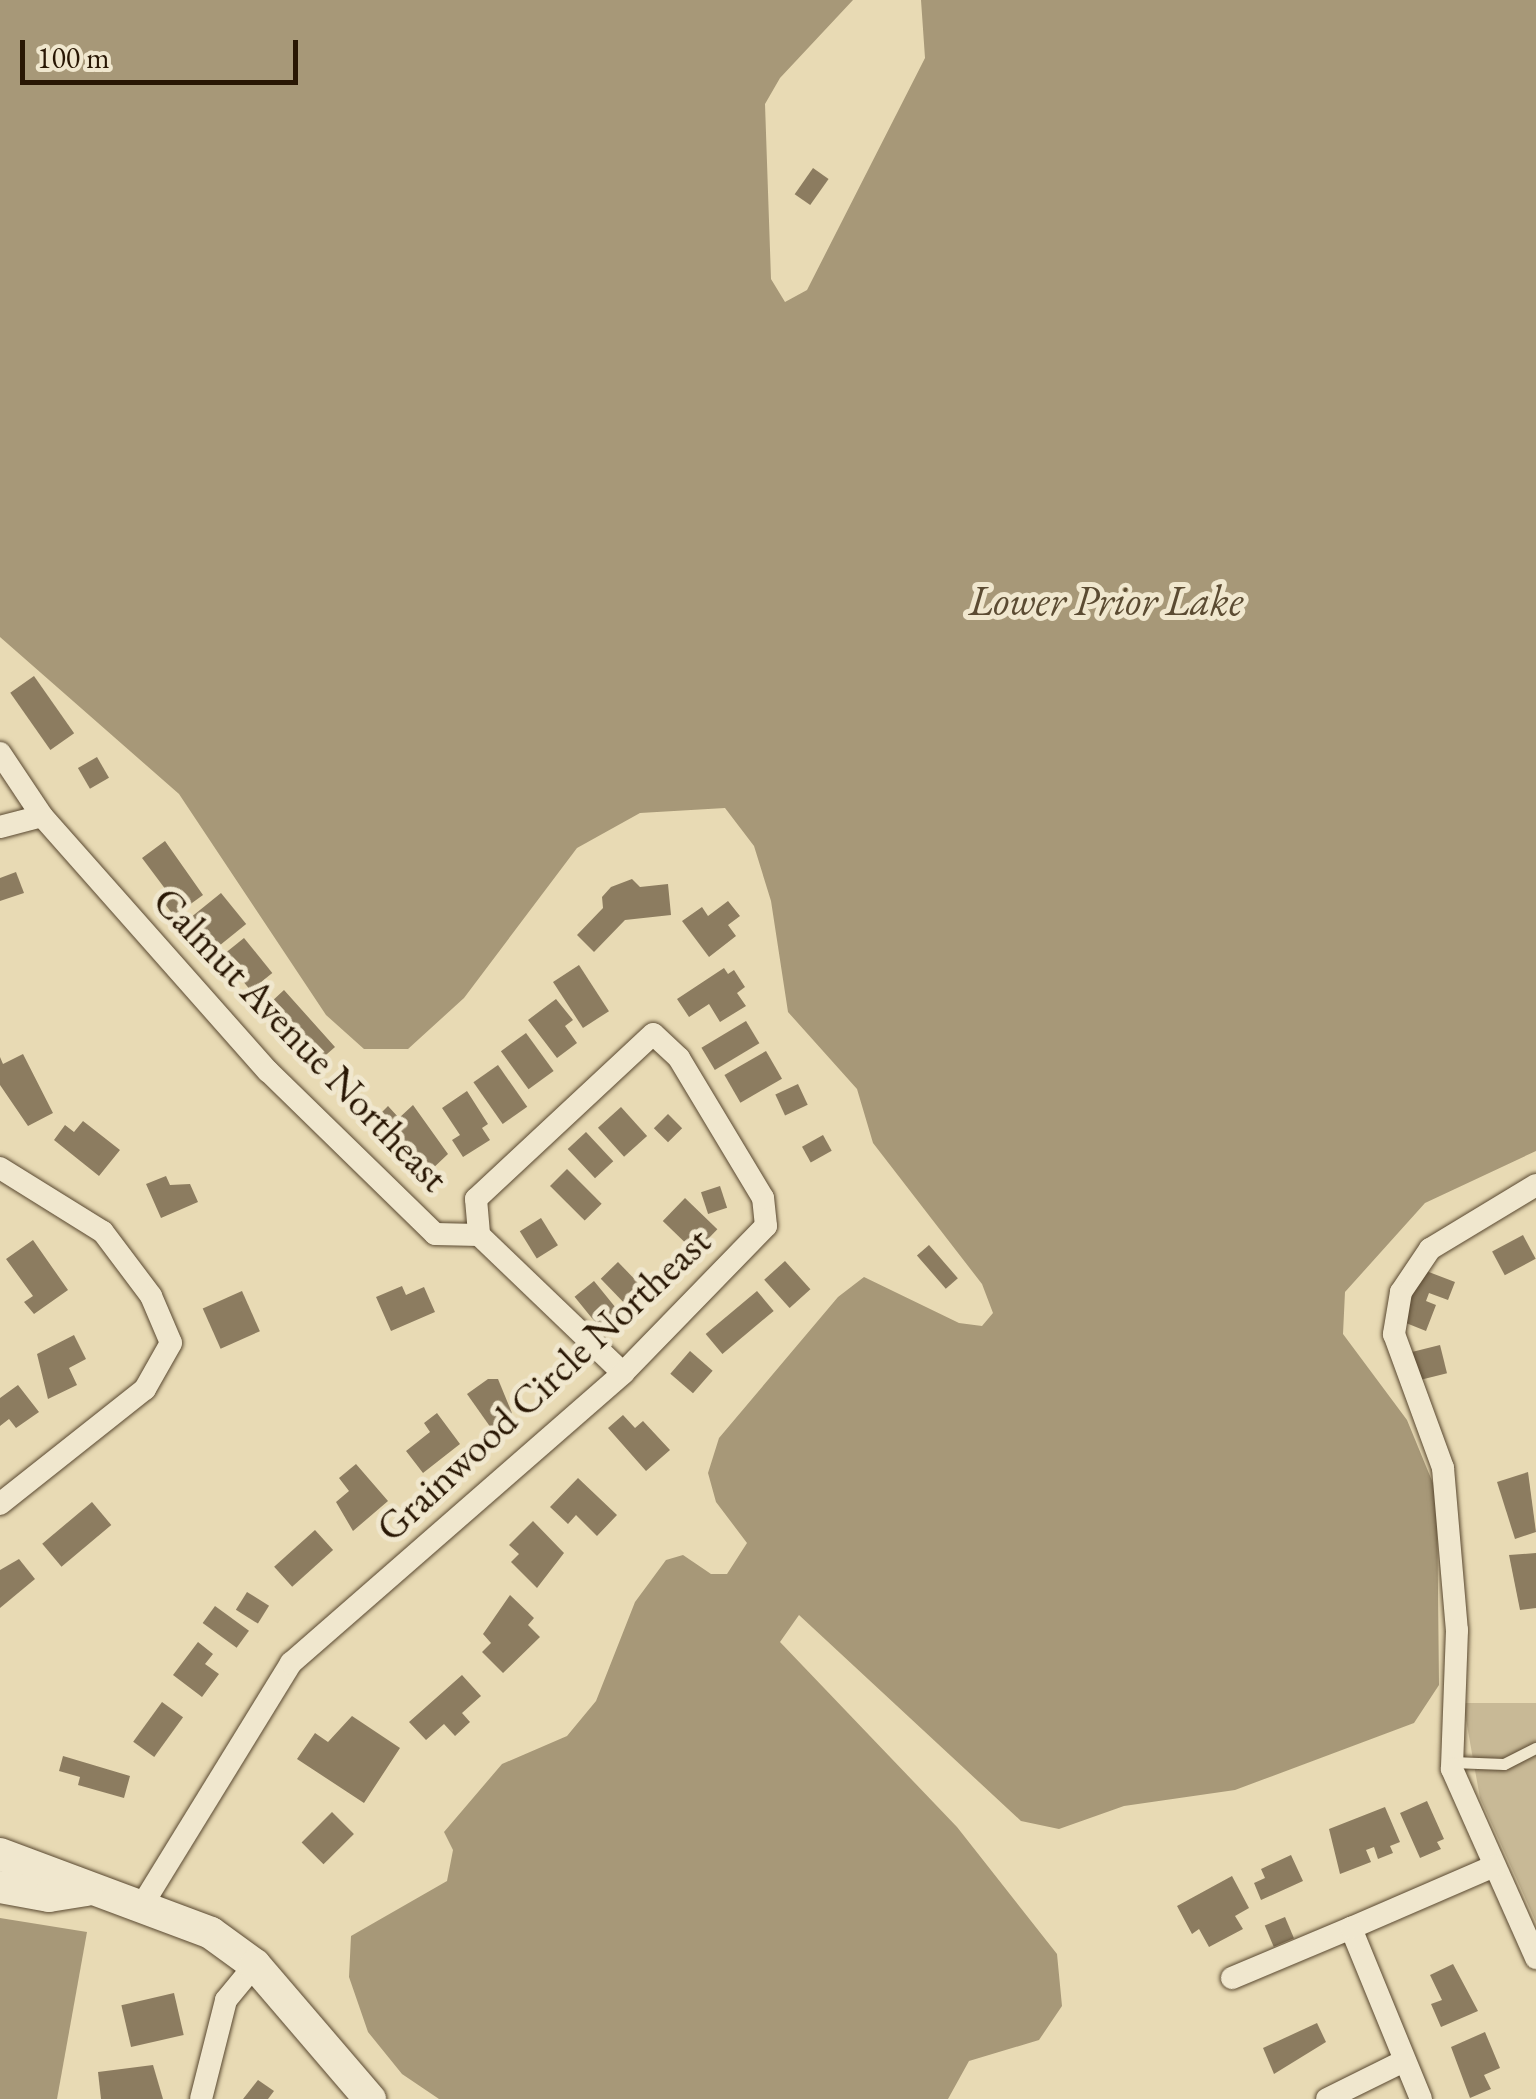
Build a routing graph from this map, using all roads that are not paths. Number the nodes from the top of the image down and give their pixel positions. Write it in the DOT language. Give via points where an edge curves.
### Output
graph roads {
  1 [pos="0,753"];
  2 [pos="42,816"];
  3 [pos="0,827"];
  4 [pos="0,1168"];
  5 [pos="1536,1184"];
  6 [pos="478,1235"];
  7 [pos="623,1372"];
  8 [pos="0,1504"];
  9 [pos="1536,1748"];
  10 [pos="1452,1762"];
  11 [pos="0,1854"];
  12 [pos="1494,1866"];
  13 [pos="0,1888"];
  14 [pos="91,1890"];
  15 [pos="144,1902"];
  16 [pos="1351,1928"];
  17 [pos="1536,1958"];
  18 [pos="256,1964"];
  19 [pos="1232,1978"];
  20 [pos="1404,2061"];
  21 [pos="356,2094"];
  22 [pos="201,2099"];
  23 [pos="1326,2099"];
  24 [pos="1421,2099"];
  1 -- 2 [label="street, Calmut Avenue Northeast"];
  2 -- 3 [label="street"];
  2 -- 6 [label="street, Calmut Avenue Northeast" via="268,1071 435,1234"];
  4 -- 8 [label="street" via="104,1232 151,1296 172,1344 145,1389"];
  5 -- 10 [label="street" via="1430,1249 1401,1292 1394,1334 1443,1468 1457,1630"];
  6 -- 7 [label="street"];
  6 -- 7 [label="street, Grainwood Circle Northeast" via="476,1199 653,1034 679,1058 763,1198 766,1226"];
  7 -- 15 [label="street, Grainwood Circle Northeast" via="291,1664"];
  9 -- 10 [label="lane" via="1504,1764"];
  10 -- 12 [label="street"];
  11 -- 14 [label="main road"];
  12 -- 16 [label="street"];
  12 -- 17 [label="street"];
  13 -- 14 [label="main road" via="49,1896"];
  14 -- 15 [label="main road"];
  15 -- 18 [label="main road" via="211,1933"];
  16 -- 19 [label="street"];
  16 -- 20 [label="street"];
  18 -- 21 [label="main road"];
  18 -- 22 [label="street" via="226,2000"];
  20 -- 23 [label="street"];
  20 -- 24 [label="street"];
}
